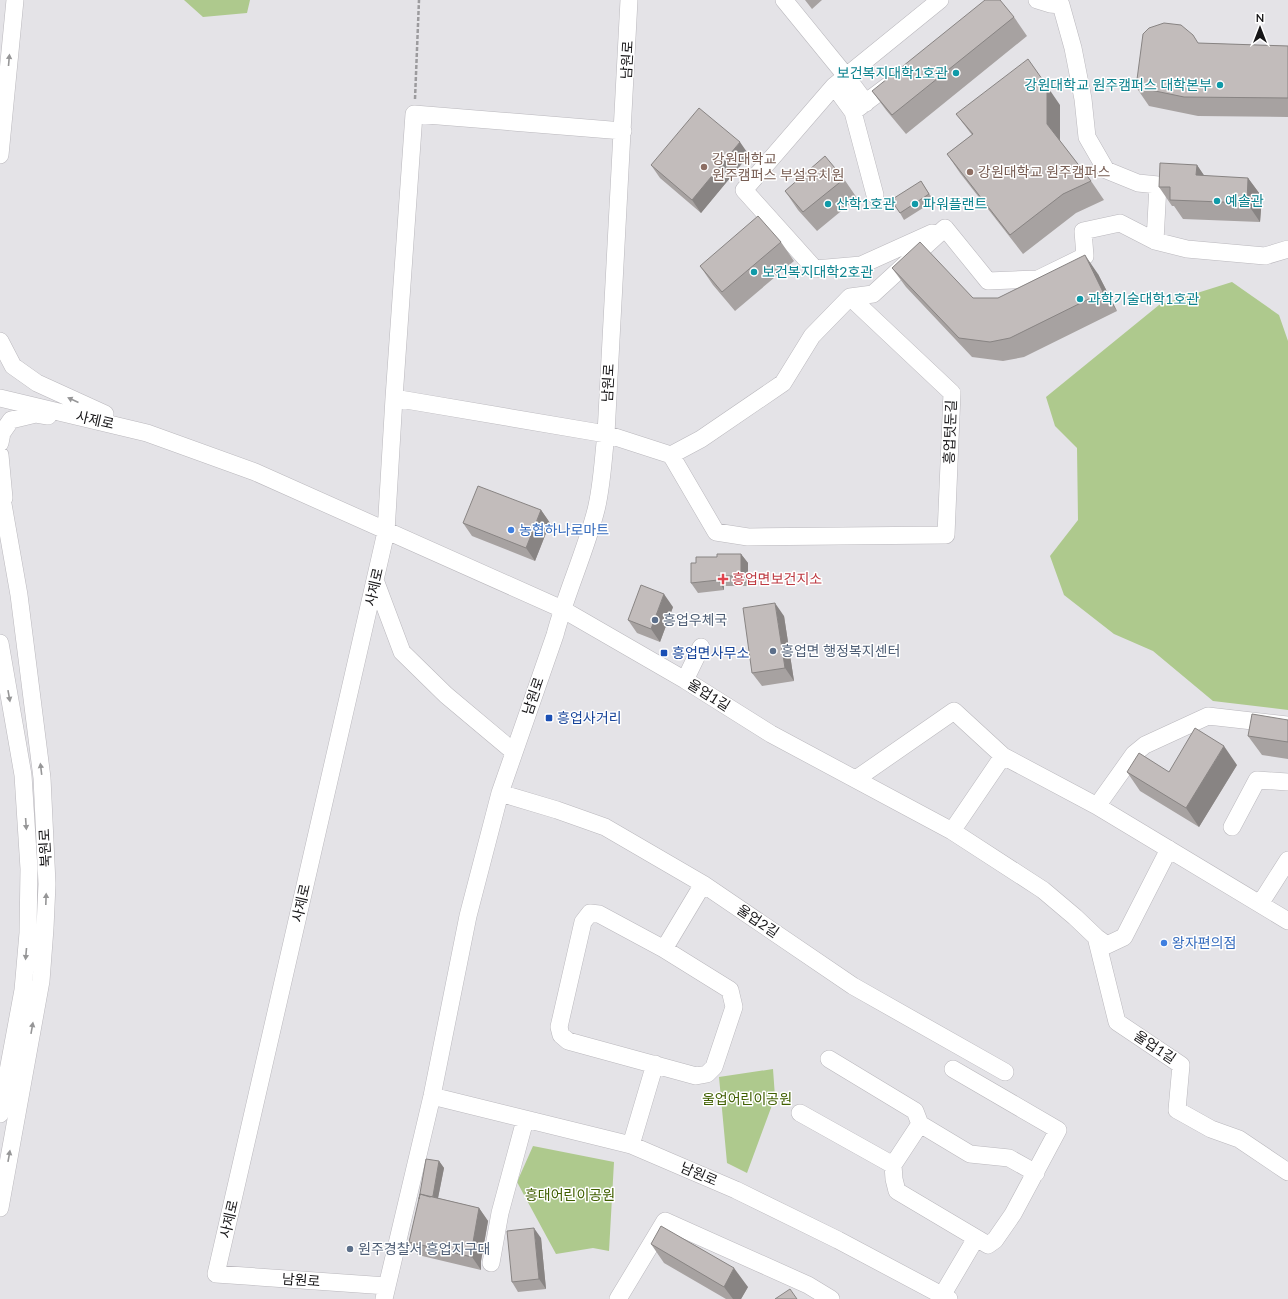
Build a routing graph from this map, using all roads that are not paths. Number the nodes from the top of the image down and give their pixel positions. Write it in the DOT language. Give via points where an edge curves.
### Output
graph roads {
  1 [pos="14,0"];
  2 [pos="629,0"];
  3 [pos="784,0"];
  4 [pos="940,0"];
  5 [pos="1037,0"];
  6 [pos="1064,3"];
  7 [pos="903,74"];
  8 [pos="840,81"];
  9 [pos="860,108"];
  10 [pos="623,131"];
  11 [pos="0,155"];
  12 [pos="874,195"];
  13 [pos="945,228"];
  14 [pos="1155,241"];
  15 [pos="1288,249"];
  16 [pos="850,297"];
  17 [pos="0,341"];
  18 [pos="0,398"];
  19 [pos="394,398"];
  20 [pos="147,432"];
  21 [pos="606,434"];
  22 [pos="0,443"];
  23 [pos="0,455"];
  24 [pos="671,455"];
  25 [pos="0,487"];
  26 [pos="6,522"];
  27 [pos="386,532"];
  28 [pos="375,580"];
  29 [pos="562,609"];
  30 [pos="0,643"];
  31 [pos="702,647"];
  32 [pos="685,680"];
  33 [pos="1288,726"];
  34 [pos="514,752"];
  35 [pos="1003,756"];
  36 [pos="856,779"];
  37 [pos="1288,782"];
  38 [pos="500,793"];
  39 [pos="1097,806"];
  40 [pos="1232,827"];
  41 [pos="952,831"];
  42 [pos="1169,849"];
  43 [pos="1288,860"];
  44 [pos="704,884"];
  45 [pos="1260,904"];
  46 [pos="1288,921"];
  47 [pos="1096,937"];
  48 [pos="664,949"];
  49 [pos="829,1060"];
  50 [pos="655,1064"];
  51 [pos="953,1069"];
  52 [pos="1006,1072"];
  53 [pos="432,1096"];
  54 [pos="800,1113"];
  55 [pos="0,1114"];
  56 [pos="525,1120"];
  57 [pos="920,1124"];
  58 [pos="631,1145"];
  59 [pos="970,1154"];
  60 [pos="893,1165"];
  61 [pos="992,1167"];
  62 [pos="1288,1172"];
  63 [pos="1036,1173"];
  64 [pos="0,1208"];
  65 [pos="976,1238"];
  66 [pos="491,1263"];
  67 [pos="216,1274"];
  68 [pos="385,1293"];
  69 [pos="944,1298"];
  70 [pos="618,1299"];
  71 [pos="831,1299"];
  11 -- 1 [label="street, one-way"];
  2 -- 10 [label="street, 남원로"];
  3 -- 8 [label="street"];
  4 -- 8 [label="street"];
  5 -- 6 [label="street" via="1050,4"];
  6 -- 14 [label="street" via="1082,91 1087,137 1106,170 1138,183 1158,186"];
  7 -- 9 [label="street"];
  8 -- 9 [label="street"];
  8 -- 13 [label="street" via="744,190 815,269 861,265"];
  9 -- 12 [label="street"];
  10 -- 19 [label="street" via="414,114"];
  10 -- 21 [label="street, 남원로"];
  13 -- 14 [label="street" via="988,281 1038,279 1085,256 1083,231 1120,223"];
  13 -- 16 [label="street" via="872,294"];
  14 -- 15 [label="street" via="1187,249 1265,256"];
  16 -- 24 [label="street" via="812,336 783,383 701,439"];
  16 -- 24 [label="street, 흥업텃둔길" via="952,393 946,535 748,537 716,532"];
  20 -- 17 [label="street, one-way" via="37,384 13,366"];
  18 -- 20 [label="street, 사제로"];
  19 -- 21 [label="street"];
  19 -- 27 [label="street"];
  20 -- 22 [label="street" via="36,414 10,420 2,432"];
  20 -- 27 [label="street, 사제로" via="255,472"];
  21 -- 24 [label="street"];
  21 -- 29 [label="street, 남원로" via="596,508 584,551"];
  23 -- 26 [label="street"];
  25 -- 26 [label="street, 북원로"];
  64 -- 26 [label="street, 북원로, one-way" via="41,981 47,884 42,778 19,595"];
  27 -- 28 [label="street, 사제로"];
  27 -- 29 [label="street, 사제로"];
  28 -- 34 [label="street" via="402,652 446,695"];
  28 -- 67 [label="street, 사제로"];
  29 -- 32 [label="street, 울업1길"];
  29 -- 34 [label="street, 남원로"];
  30 -- 55 [label="street, 북원로, one-way" via="23,775 29,869 28,933 23,990"];
  31 -- 32 [label="street"];
  32 -- 36 [label="street, 울업1길" via="771,734"];
  33 -- 39 [label="street" via="1208,716 1140,749"];
  34 -- 38 [label="street, 남원로"];
  35 -- 36 [label="street" via="954,711"];
  35 -- 39 [label="street"];
  35 -- 41 [label="street"];
  36 -- 41 [label="street, 울업1길"];
  37 -- 40 [label="street" via="1257,780"];
  38 -- 44 [label="street, 울업2길" via="605,827"];
  38 -- 53 [label="street, 남원로" via="468,916"];
  39 -- 42 [label="street"];
  41 -- 47 [label="street, 울업1길" via="1043,890"];
  42 -- 45 [label="street"];
  42 -- 47 [label="street, 울업1길" via="1124,937 1107,945"];
  43 -- 45 [label="street"];
  44 -- 48 [label="street"];
  44 -- 52 [label="street, 울업2길" via="853,986"];
  45 -- 46 [label="street"];
  47 -- 62 [label="street, 울업1길" via="1117,1022 1181,1065 1177,1110 1211,1129 1239,1139"];
  48 -- 50 [label="street" via="730,990 734,1007 714,1067 707,1074 696,1076"];
  48 -- 50 [label="street" via="599,914 590,913 583,922 559,1028 560,1035 568,1041"];
  49 -- 57 [label="street" via="915,1111"];
  50 -- 58 [label="street"];
  51 -- 63 [label="street" via="1058,1130"];
  53 -- 56 [label="street, 남원로"];
  53 -- 68 [label="street, 남원로"];
  54 -- 60 [label="street"];
  56 -- 58 [label="street, 남원로"];
  56 -- 66 [label="street" via="500,1213"];
  57 -- 59 [label="street"];
  57 -- 60 [label="street"];
  58 -- 69 [label="street, 남원로" via="736,1190 838,1240"];
  59 -- 61 [label="street"];
  59 -- 63 [label="street" via="1009,1158"];
  60 -- 65 [label="street" via="897,1190"];
  63 -- 65 [label="street" via="995,1240 988,1245"];
  65 -- 69 [label="street"];
  67 -- 68 [label="street, 남원로"];
  70 -- 71 [label="street" via="665,1221 808,1284"];
}
